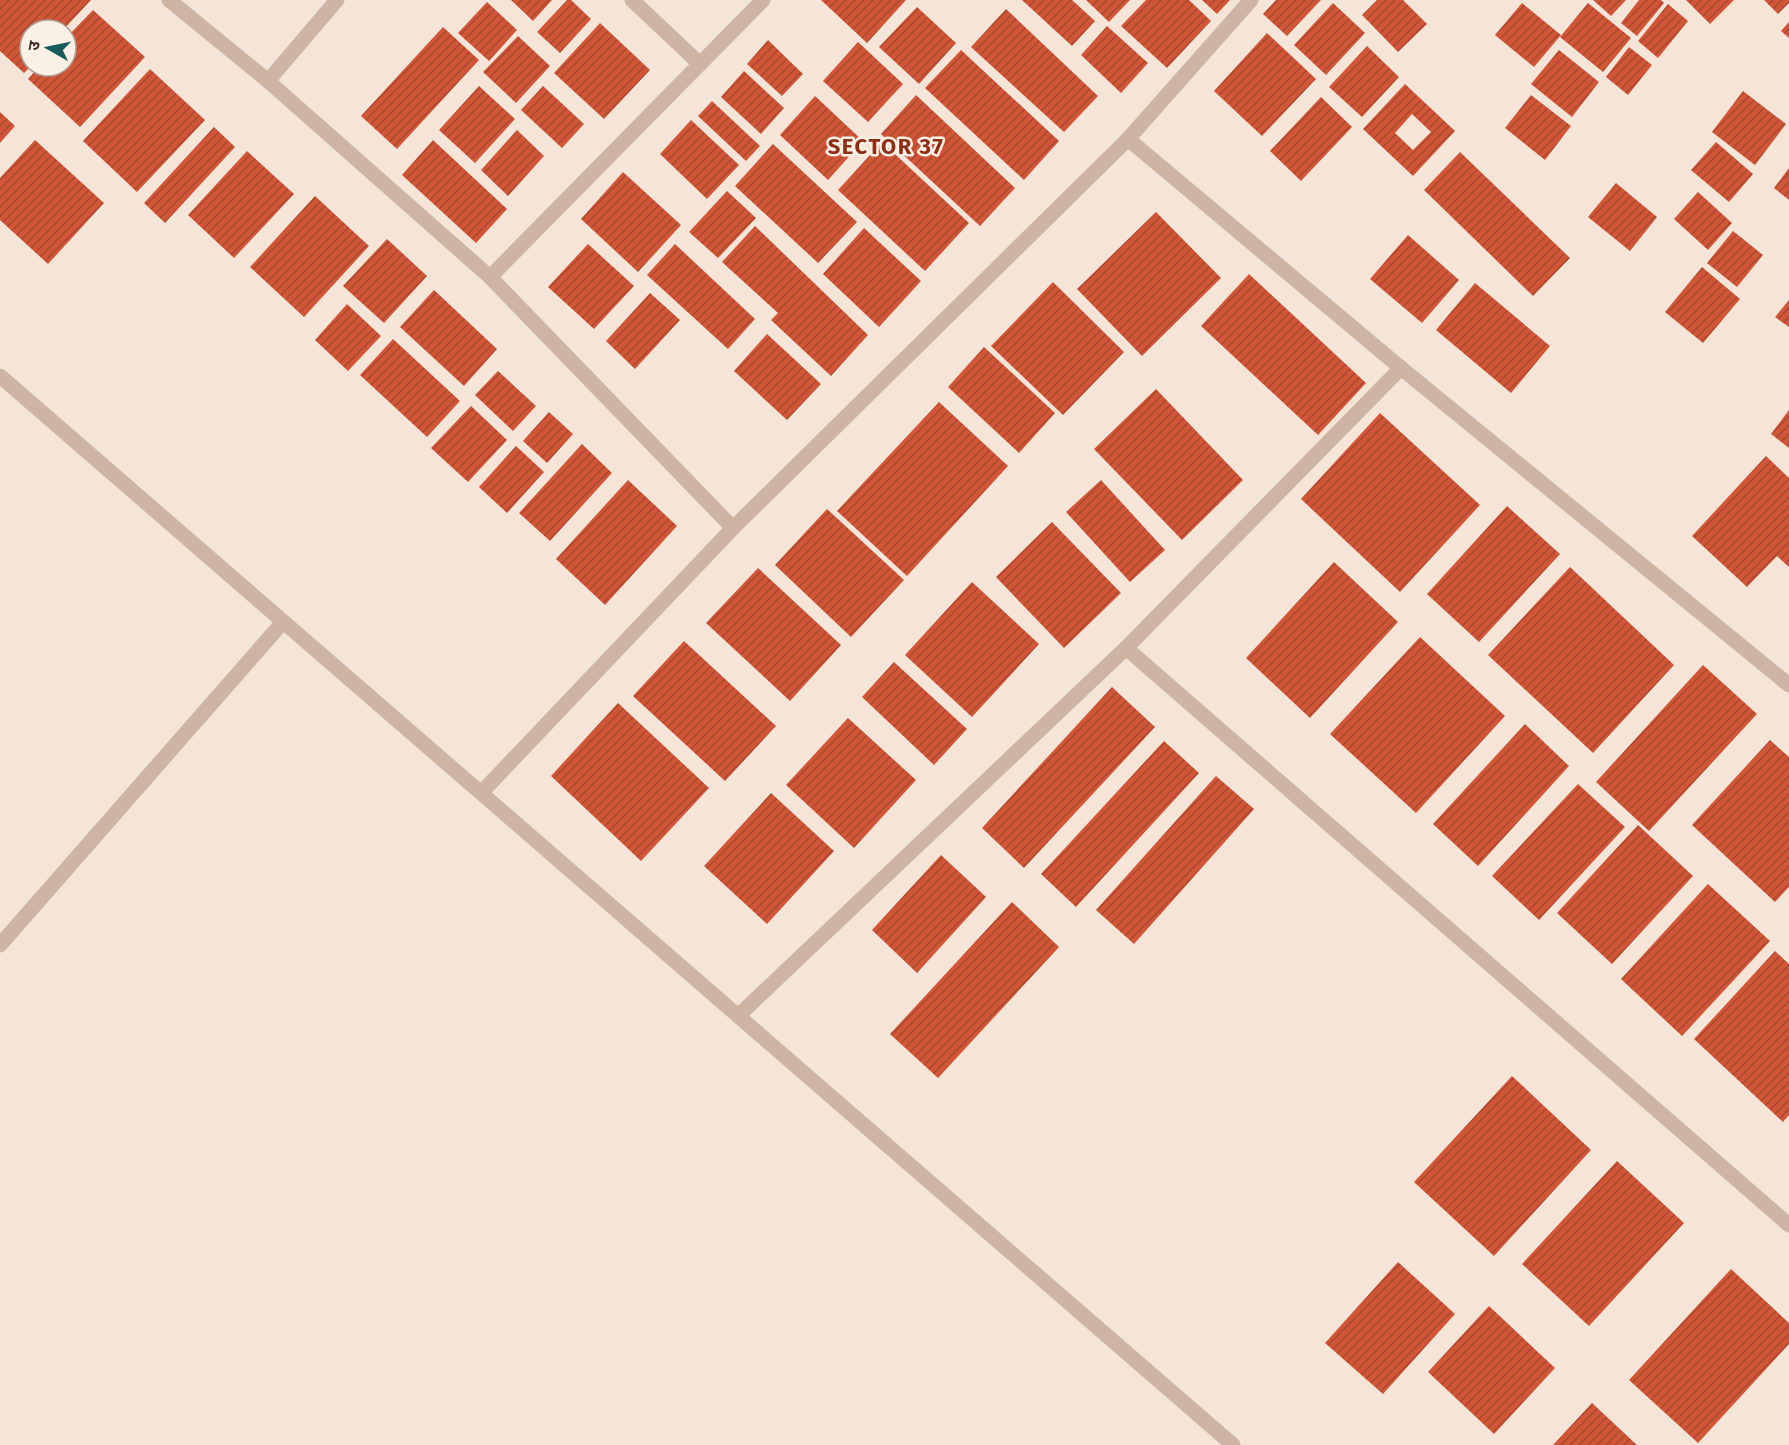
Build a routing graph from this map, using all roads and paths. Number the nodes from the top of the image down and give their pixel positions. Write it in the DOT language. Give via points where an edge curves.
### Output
graph roads {
  1 [pos="169,0"];
  2 [pos="337,0"];
  3 [pos="632,0"];
  4 [pos="763,0"];
  5 [pos="1251,0"];
  6 [pos="700,64"];
  7 [pos="268,81"];
  8 [pos="1128,139"];
  9 [pos="490,278"];
  10 [pos="1401,368"];
  11 [pos="0,376"];
  12 [pos="733,528"];
  13 [pos="284,622"];
  14 [pos="1125,648"];
  15 [pos="1789,685"];
  16 [pos="481,793"];
  17 [pos="1,942"];
  18 [pos="738,1016"];
  19 [pos="1789,1225"];
  20 [pos="1233,1445"];
  1 -- 7 [label="street"];
  2 -- 7 [label="street"];
  3 -- 6 [label="street"];
  4 -- 6 [label="street"];
  5 -- 8 [label="street"];
  6 -- 9 [label="street"];
  7 -- 9 [label="street"];
  8 -- 10 [label="street"];
  8 -- 12 [label="street"];
  9 -- 12 [label="street"];
  10 -- 14 [label="street"];
  10 -- 15 [label="street"];
  11 -- 13 [label="street"];
  12 -- 16 [label="street"];
  13 -- 16 [label="street"];
  13 -- 17 [label="street"];
  14 -- 18 [label="street"];
  14 -- 19 [label="street"];
  16 -- 18 [label="street"];
  18 -- 20 [label="street"];
}
